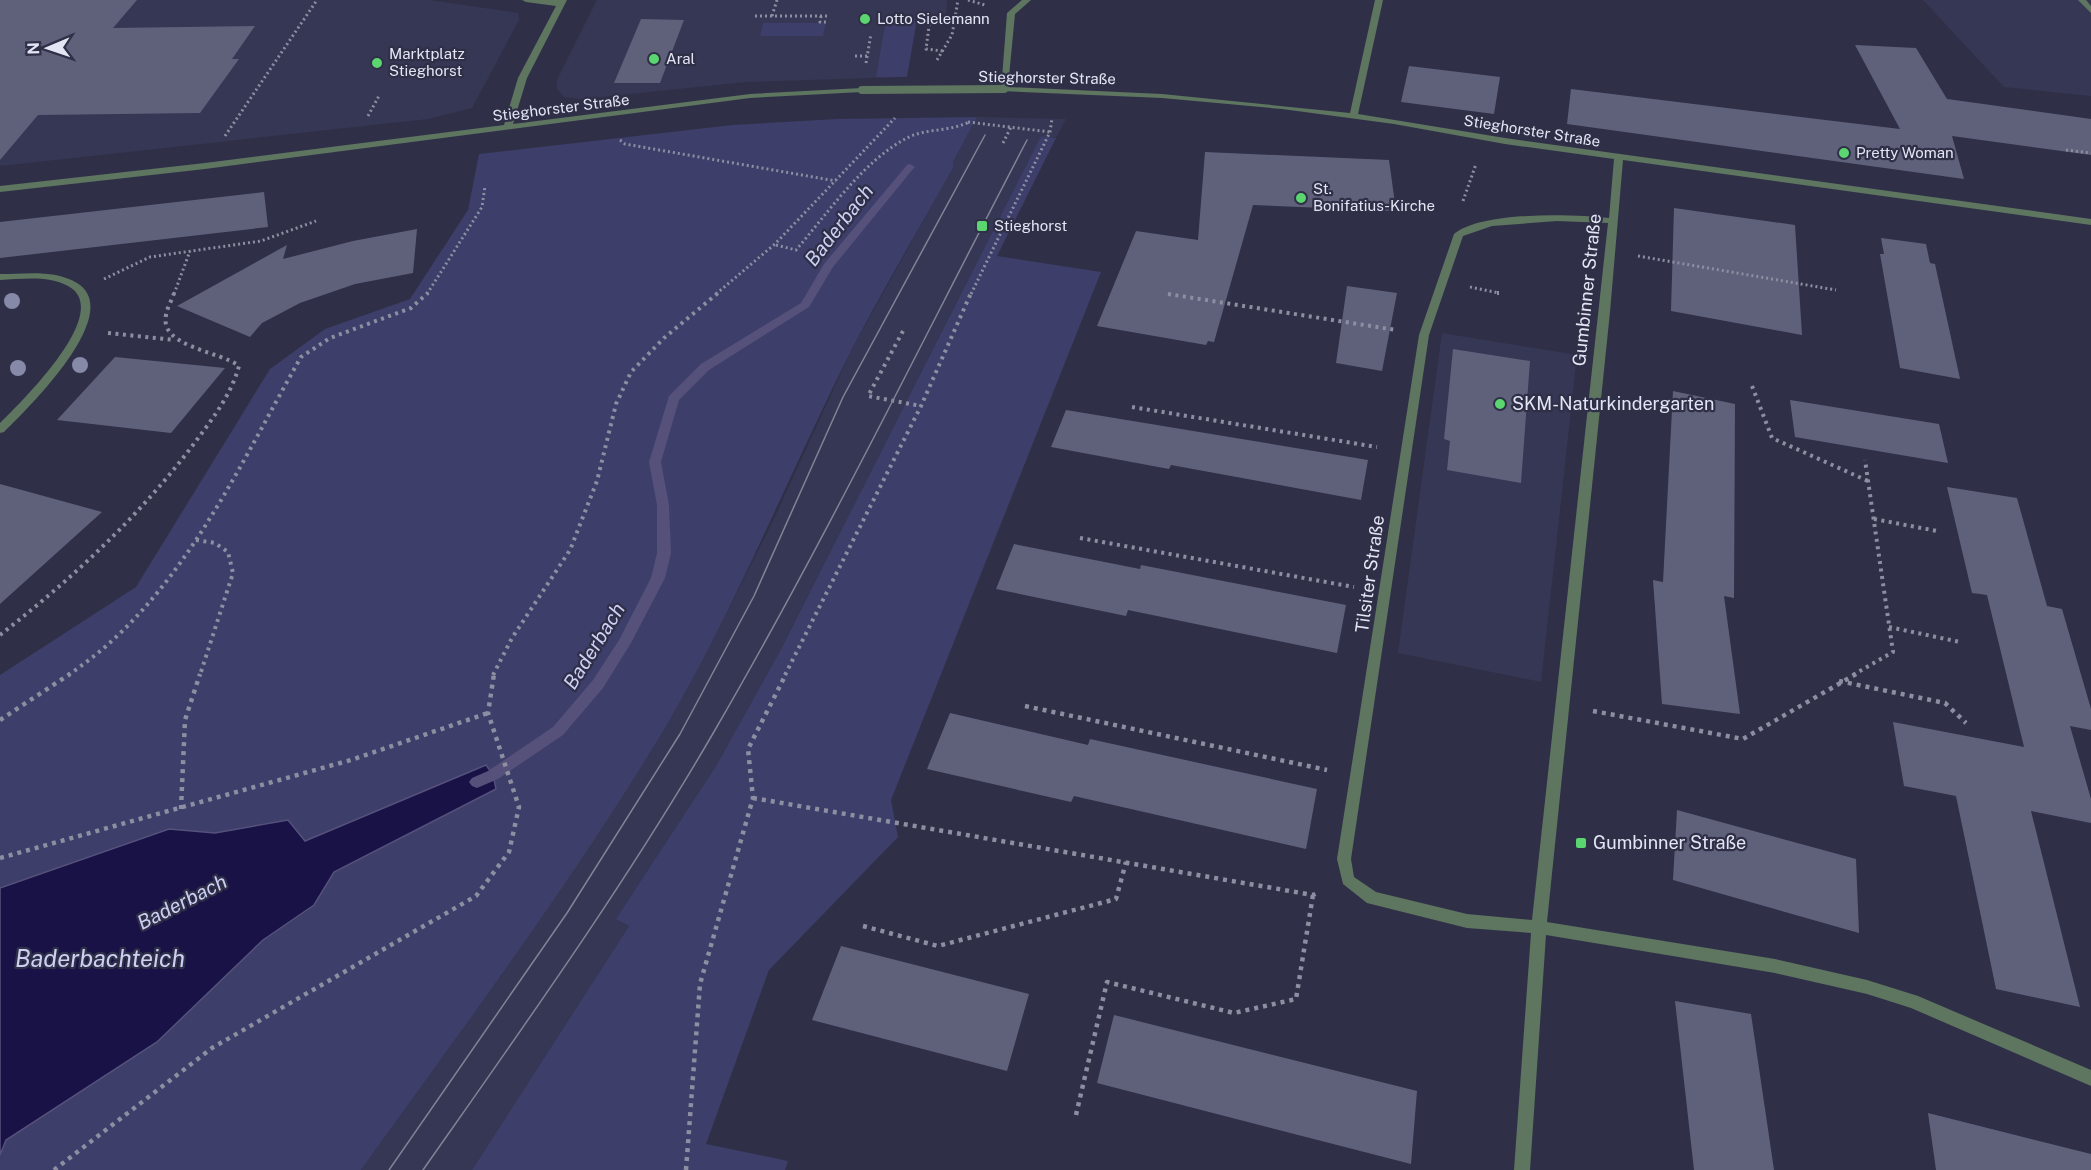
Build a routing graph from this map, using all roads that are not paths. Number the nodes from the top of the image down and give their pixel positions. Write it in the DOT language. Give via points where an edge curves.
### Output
graph roads {
  1 [pos="526,0"];
  2 [pos="1027,0"];
  3 [pos="1379,0"];
  4 [pos="2082,0"];
  5 [pos="562,2"];
  6 [pos="2091,11"];
  7 [pos="1005,89"];
  8 [pos="1353,116"];
  9 [pos="508,128"];
  10 [pos="1619,158"];
  11 [pos="0,189"];
  12 [pos="1614,221"];
  13 [pos="2091,222"];
  14 [pos="0,277"];
  15 [pos="0,429"];
  16 [pos="1539,927"];
  17 [pos="2091,1078"];
  18 [pos="1522,1170"];
  1 -- 5 [label="street"];
  2 -- 7 [label="street" via="1011,13"];
  3 -- 8 [label="street"];
  4 -- 6 [label="street"];
  5 -- 9 [label="street" via="513,98"];
  7 -- 8 [label="street, Stieghorster Straße" via="1162,96"];
  7 -- 9 [label="street, Stieghorster Straße, bridge" via="750,96"];
  8 -- 10 [label="street, Stieghorster Straße"];
  9 -- 11 [label="street, Stieghorster Straße"];
  10 -- 12 [label="street, Gumbinner Straße"];
  10 -- 13 [label="street, Stieghorster Straße"];
  12 -- 16 [label="street, Gumbinner Straße"];
  12 -- 16 [label="street, Tilsiter Straße" via="1584,217 1490,224 1459,234 1424,335 1344,860 1348,880 1372,898 1467,921"];
  14 -- 15 [label="street" via="67,282 81,291 88,302 81,331 35,393"];
  16 -- 17 [label="street" via="1775,966 1867,987 1913,1001"];
  16 -- 18 [label="street, Gumbinner Straße"];
}
